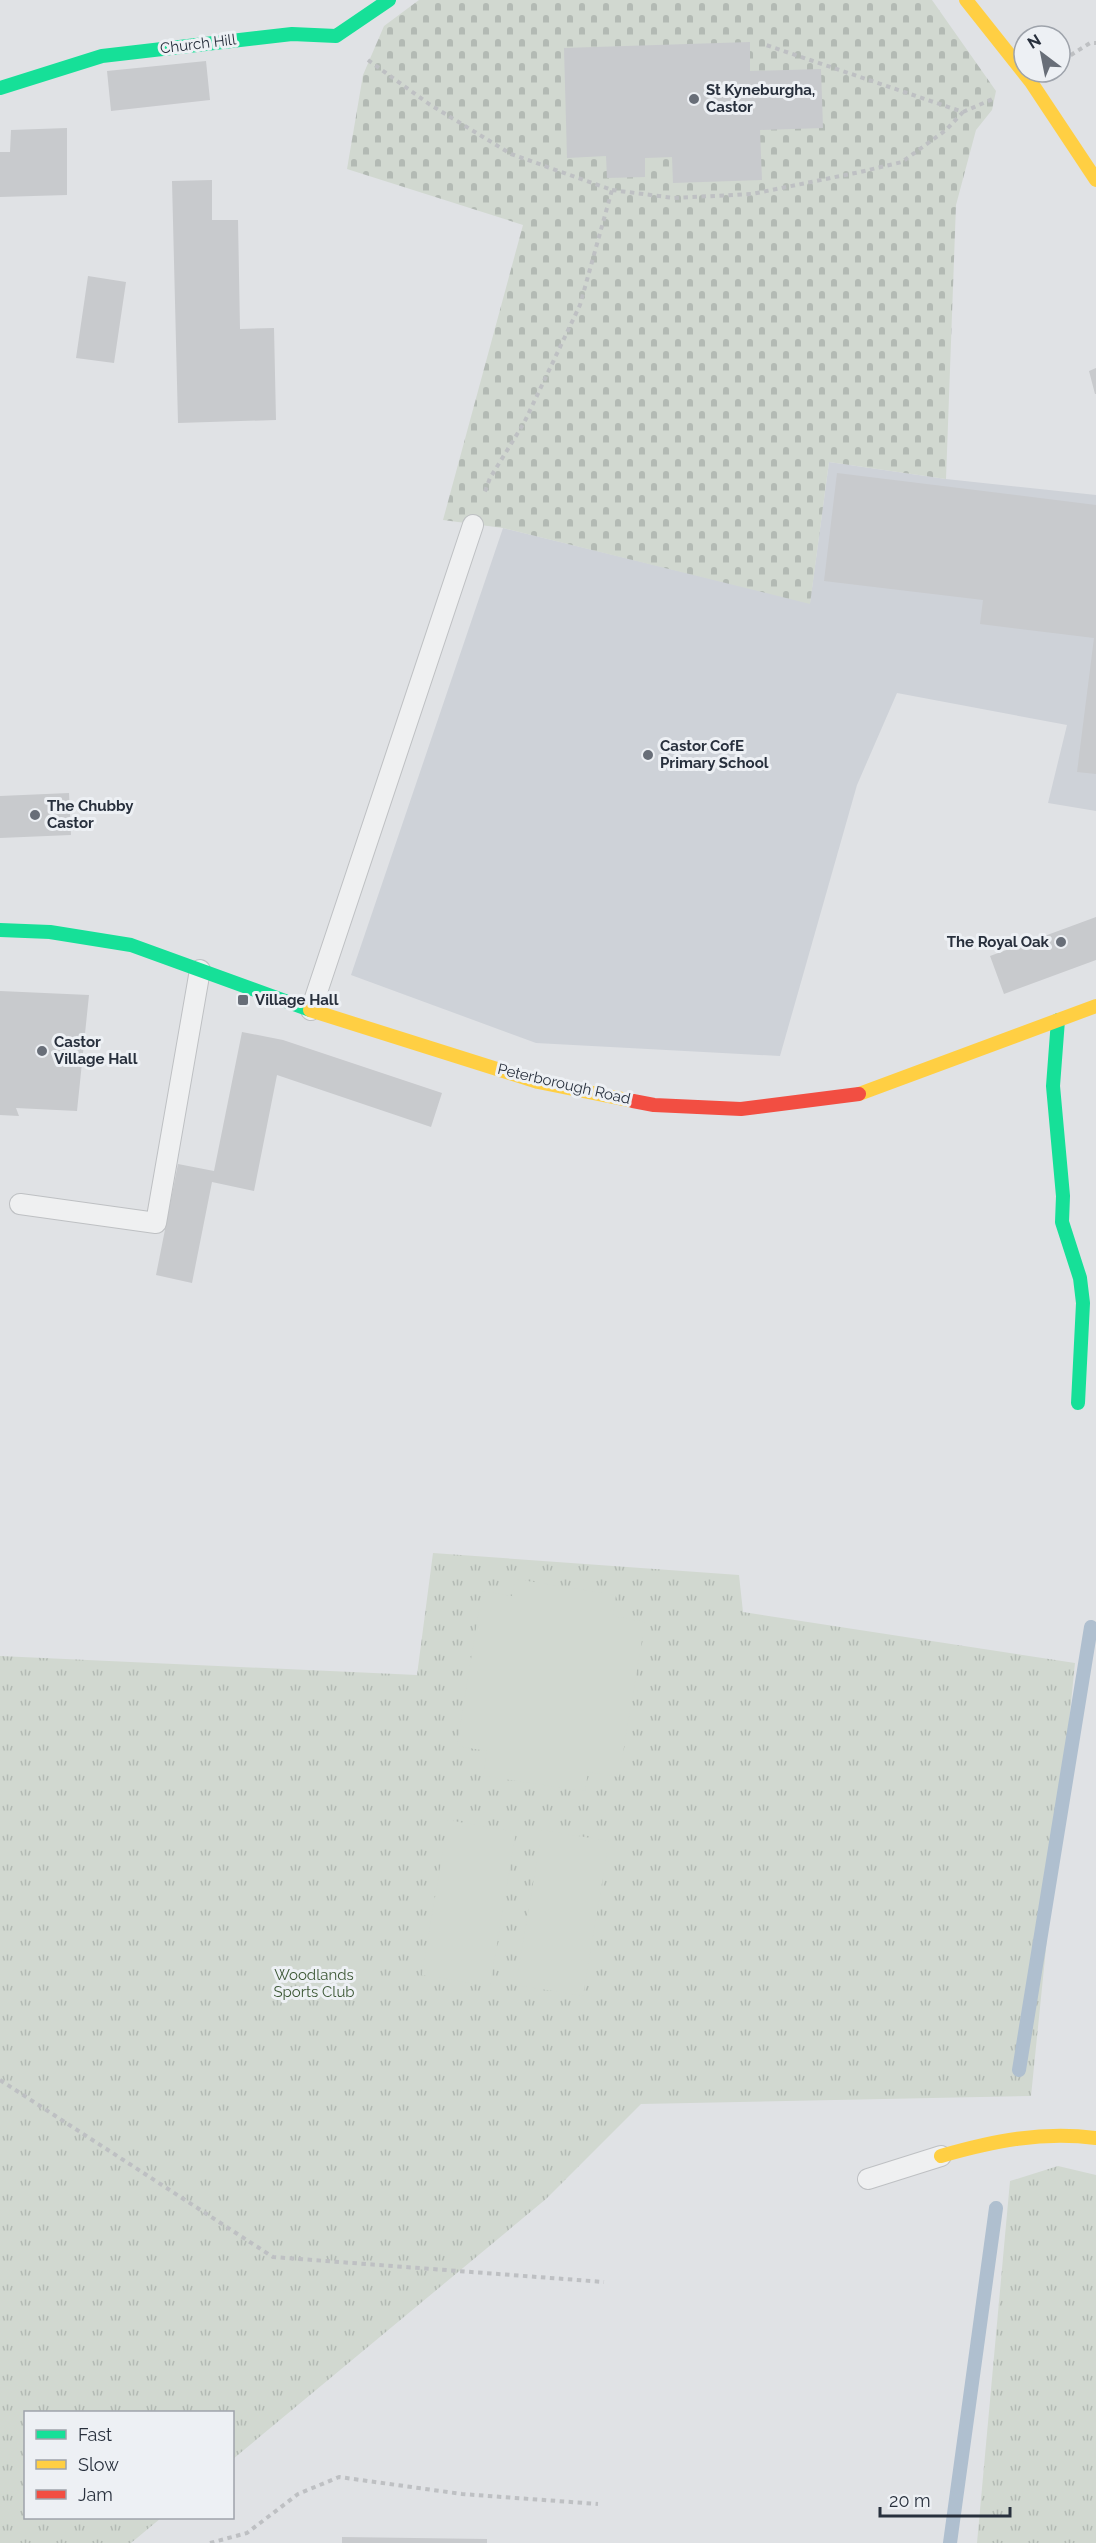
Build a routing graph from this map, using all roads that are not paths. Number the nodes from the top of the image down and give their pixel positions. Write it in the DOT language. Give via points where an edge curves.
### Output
graph roads {
  1 [pos="389,0"];
  2 [pos="966,0"];
  3 [pos="0,88"];
  4 [pos="1096,180"];
  5 [pos="473,525"];
  6 [pos="0,930"];
  7 [pos="200,970"];
  8 [pos="1096,1006"];
  9 [pos="311,1010"];
  10 [pos="1058,1020"];
  11 [pos="20,1204"];
  12 [pos="1078,1403"];
  13 [pos="1096,2138"];
  14 [pos="941,2156"];
  15 [pos="868,2179"];
  1 -- 3 [label="street, Church Hill" via="336,36 292,34 102,56"];
  2 -- 4 [label="street" via="1031,82"];
  5 -- 9 [label="lane"];
  6 -- 7 [label="street, Peterborough Road" via="50,932 131,945"];
  7 -- 9 [label="street, Peterborough Road"];
  7 -- 11 [label="lane" via="156,1223"];
  8 -- 10 [label="street, Peterborough Road"];
  9 -- 10 [label="street, Peterborough Road" via="538,1082 654,1105 741,1109 853,1096"];
  10 -- 12 [label="street" via="1053,1086 1063,1196 1060,1213 1082,1290"];
  13 -- 14 [label="street" via="1069,2133 1023,2135"];
  14 -- 15 [label="lane"];
}
